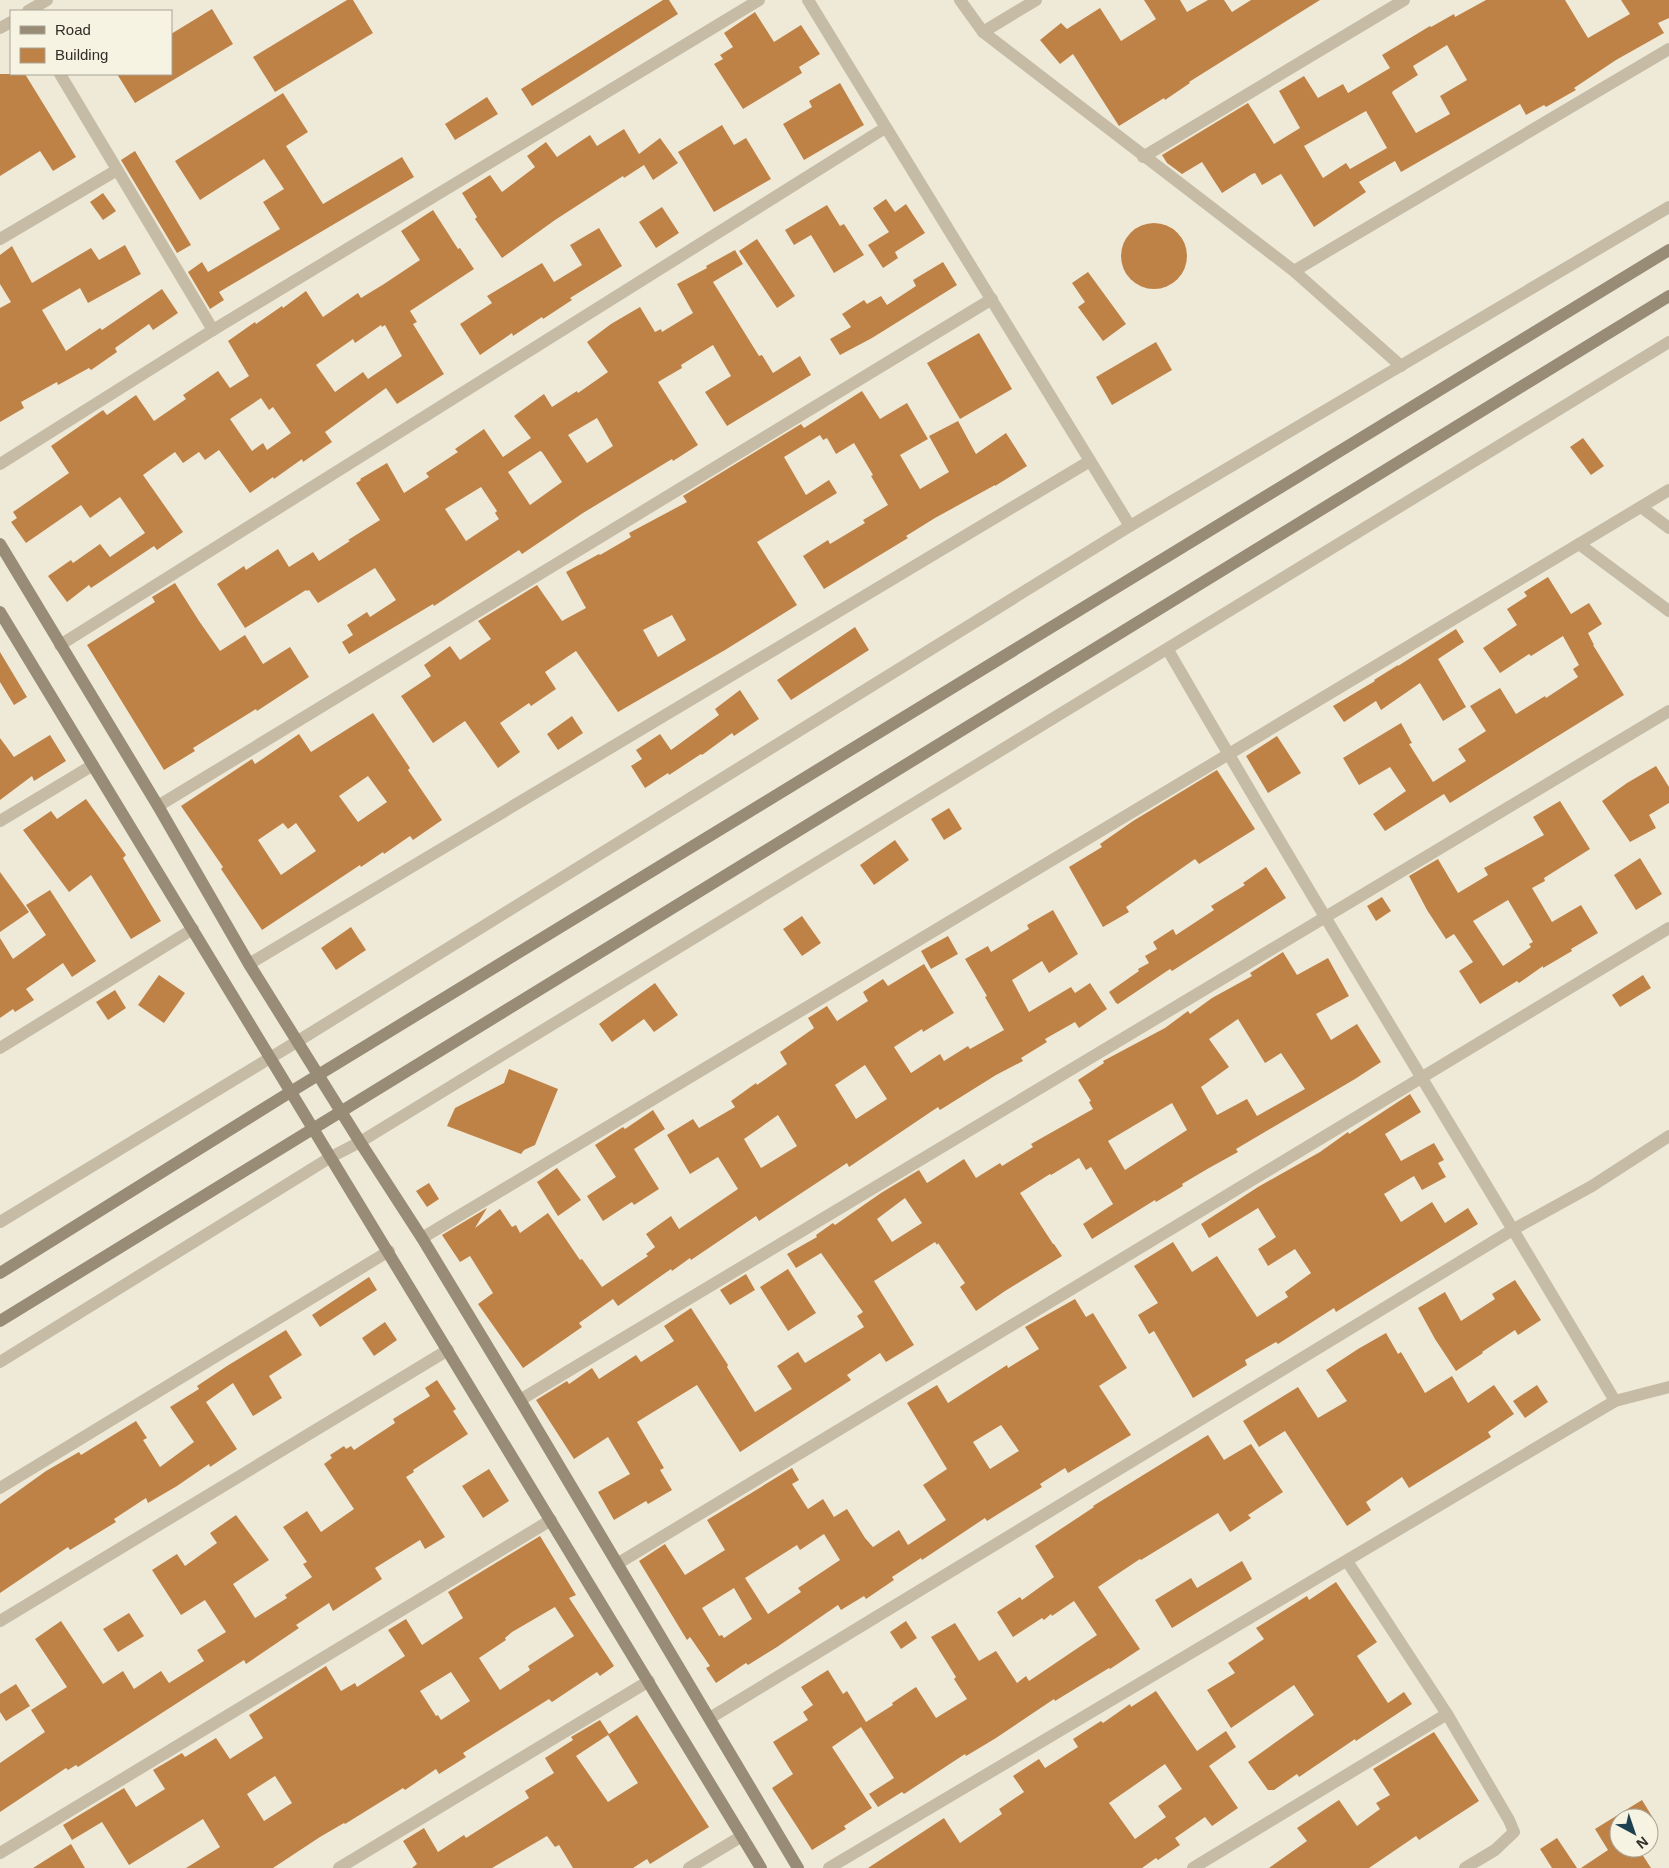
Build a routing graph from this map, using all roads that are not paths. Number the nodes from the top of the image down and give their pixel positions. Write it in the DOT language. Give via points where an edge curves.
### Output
graph roads {
  1 [pos="47,0"];
  2 [pos="759,0"];
  3 [pos="808,0"];
  4 [pos="960,0"];
  5 [pos="1036,0"];
  6 [pos="1404,0"];
  7 [pos="30,10"];
  8 [pos="983,32"];
  9 [pos="1669,49"];
  10 [pos="61,75"];
  11 [pos="885,128"];
  12 [pos="1143,157"];
  13 [pos="117,170"];
  14 [pos="1669,206"];
  15 [pos="0,239"];
  16 [pos="1669,250"];
  17 [pos="1294,271"];
  18 [pos="1669,296"];
  19 [pos="992,299"];
  20 [pos="213,330"];
  21 [pos="1669,342"];
  22 [pos="1401,366"];
  23 [pos="1090,461"];
  24 [pos="0,464"];
  25 [pos="1669,490"];
  26 [pos="1641,507"];
  27 [pos="1130,526"];
  28 [pos="1669,528"];
  29 [pos="0,544"];
  30 [pos="1579,544"];
  31 [pos="1669,611"];
  32 [pos="1,615"];
  33 [pos="60,645"];
  34 [pos="1168,650"];
  35 [pos="1669,711"];
  36 [pos="1228,755"];
  37 [pos="93,765"];
  38 [pos="158,806"];
  39 [pos="0,821"];
  40 [pos="1326,917"];
  41 [pos="1669,928"];
  42 [pos="193,929"];
  43 [pos="249,964"];
  44 [pos="298,1041"];
  45 [pos="0,1048"];
  46 [pos="271,1057"];
  47 [pos="319,1076"];
  48 [pos="1423,1078"];
  49 [pos="292,1091"];
  50 [pos="342,1112"];
  51 [pos="314,1129"];
  52 [pos="1669,1136"];
  53 [pos="360,1142"];
  54 [pos="331,1157"];
  55 [pos="0,1222"];
  56 [pos="1514,1229"];
  57 [pos="422,1238"];
  58 [pos="389,1252"];
  59 [pos="0,1274"];
  60 [pos="0,1322"];
  61 [pos="448,1350"];
  62 [pos="0,1362"];
  63 [pos="1669,1388"];
  64 [pos="520,1400"];
  65 [pos="1615,1401"];
  66 [pos="0,1488"];
  67 [pos="551,1520"];
  68 [pos="1347,1561"];
  69 [pos="617,1564"];
  70 [pos="0,1621"];
  71 [pos="649,1681"];
  72 [pos="1447,1714"];
  73 [pos="710,1718"];
  74 [pos="742,1836"];
  75 [pos="0,1853"];
  76 [pos="339,1868"];
  77 [pos="689,1868"];
  78 [pos="762,1868"];
  79 [pos="798,1868"];
  80 [pos="829,1868"];
  81 [pos="1193,1868"];
  82 [pos="1465,1868"];
  1 -- 7 [label="street"];
  2 -- 20 [label="street"];
  3 -- 11 [label="street"];
  4 -- 8 [label="street"];
  5 -- 8 [label="street"];
  6 -- 12 [label="street"];
  8 -- 12 [label="street"];
  9 -- 17 [label="street"];
  10 -- 13 [label="street"];
  11 -- 19 [label="street"];
  11 -- 33 [label="street"];
  12 -- 17 [label="street"];
  13 -- 15 [label="street"];
  13 -- 20 [label="street"];
  14 -- 22 [label="street"];
  16 -- 47 [label="main road"];
  17 -- 22 [label="street"];
  18 -- 50 [label="main road"];
  19 -- 23 [label="street"];
  19 -- 38 [label="street"];
  20 -- 24 [label="street"];
  21 -- 34 [label="street"];
  22 -- 27 [label="street"];
  23 -- 27 [label="street"];
  23 -- 43 [label="street"];
  25 -- 26 [label="street"];
  26 -- 28 [label="street"];
  26 -- 30 [label="street"];
  27 -- 44 [label="street"];
  29 -- 33 [label="main road"];
  30 -- 31 [label="street"];
  30 -- 36 [label="street"];
  32 -- 37 [label="main road"];
  33 -- 38 [label="main road"];
  34 -- 36 [label="street"];
  34 -- 53 [label="street"];
  35 -- 40 [label="street"];
  36 -- 40 [label="street"];
  36 -- 57 [label="street"];
  37 -- 39 [label="street"];
  37 -- 42 [label="main road"];
  38 -- 43 [label="main road"];
  40 -- 48 [label="street"];
  40 -- 64 [label="street"];
  41 -- 48 [label="street"];
  42 -- 45 [label="street"];
  42 -- 46 [label="main road"];
  43 -- 44 [label="main road"];
  44 -- 46 [label="street"];
  44 -- 47 [label="main road"];
  46 -- 49 [label="main road"];
  46 -- 55 [label="street"];
  47 -- 49 [label="main road"];
  47 -- 50 [label="main road"];
  48 -- 56 [label="street"];
  48 -- 69 [label="street"];
  49 -- 51 [label="main road"];
  49 -- 59 [label="main road"];
  50 -- 51 [label="main road"];
  50 -- 53 [label="main road"];
  51 -- 54 [label="main road"];
  51 -- 60 [label="main road"];
  52 -- 56 [label="street" via="1592,1186"];
  53 -- 54 [label="street"];
  53 -- 57 [label="main road"];
  54 -- 58 [label="main road"];
  54 -- 62 [label="street"];
  56 -- 65 [label="street"];
  56 -- 73 [label="street"];
  57 -- 64 [label="main road"];
  58 -- 61 [label="main road"];
  58 -- 66 [label="street"];
  61 -- 67 [label="main road"];
  61 -- 70 [label="street"];
  63 -- 65 [label="street"];
  64 -- 69 [label="main road"];
  65 -- 68 [label="street"];
  67 -- 71 [label="main road"];
  67 -- 75 [label="street"];
  68 -- 72 [label="street"];
  68 -- 80 [label="street"];
  69 -- 73 [label="main road"];
  71 -- 74 [label="main road"];
  71 -- 76 [label="street"];
  72 -- 81 [label="street"];
  72 -- 82 [label="street" via="1514,1832 1495,1850"];
  73 -- 79 [label="main road"];
  74 -- 77 [label="street"];
  74 -- 78 [label="main road"];
}
